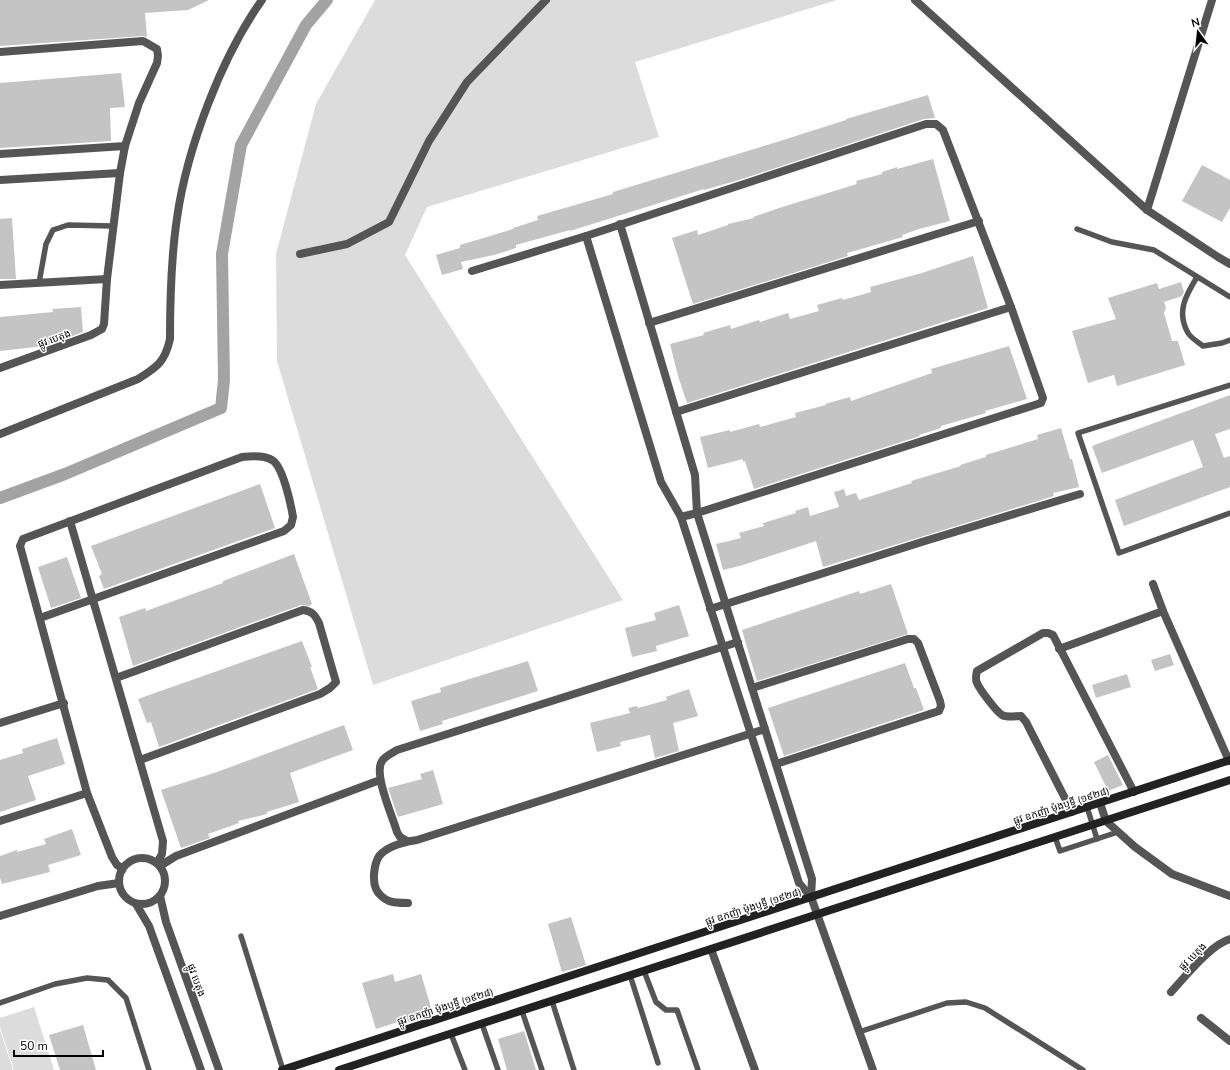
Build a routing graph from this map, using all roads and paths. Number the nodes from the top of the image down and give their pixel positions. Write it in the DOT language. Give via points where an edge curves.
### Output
graph roads {
  1 [pos="262,0"];
  2 [pos="546,0"];
  3 [pos="915,0"];
  4 [pos="1212,0"];
  5 [pos="0,52"];
  6 [pos="125,146"];
  7 [pos="0,154"];
  8 [pos="120,173"];
  9 [pos="0,180"];
  10 [pos="1147,210"];
  11 [pos="979,221"];
  12 [pos="620,224"];
  13 [pos="113,226"];
  14 [pos="1077,229"];
  15 [pos="586,236"];
  16 [pos="300,254"];
  17 [pos="1230,264"];
  18 [pos="472,271"];
  19 [pos="1197,277"];
  20 [pos="107,279"];
  21 [pos="39,283"];
  22 [pos="0,285"];
  23 [pos="1230,297"];
  24 [pos="1011,307"];
  25 [pos="649,323"];
  26 [pos="1230,340"];
  27 [pos="0,368"];
  28 [pos="1230,385"];
  29 [pos="676,412"];
  30 [pos="0,434"];
  31 [pos="1080,494"];
  32 [pos="697,513"];
  33 [pos="1230,513"];
  34 [pos="681,517"];
  35 [pos="70,521"];
  36 [pos="1153,584"];
  37 [pos="93,600"];
  38 [pos="726,605"];
  39 [pos="710,609"];
  40 [pos="1163,611"];
  41 [pos="40,618"];
  42 [pos="738,642"];
  43 [pos="722,646"];
  44 [pos="1059,649"];
  45 [pos="116,678"];
  46 [pos="752,688"];
  47 [pos="64,703"];
  48 [pos="0,723"];
  49 [pos="765,729"];
  50 [pos="750,733"];
  51 [pos="140,760"];
  52 [pos="1230,760"];
  53 [pos="776,764"];
  54 [pos="380,780"];
  55 [pos="1230,780"];
  56 [pos="1134,792"];
  57 [pos="87,793"];
  58 [pos="1100,803"];
  59 [pos="1087,807"];
  60 [pos="1072,812"];
  61 [pos="0,820"];
  62 [pos="1106,820"];
  63 [pos="1092,825"];
  64 [pos="1118,832"];
  65 [pos="1055,837"];
  66 [pos="1097,839"];
  67 [pos="407,841"];
  68 [pos="158,864"];
  69 [pos="122,870"];
  70 [pos="119,883"];
  71 [pos="160,896"];
  72 [pos="1230,896"];
  73 [pos="811,897"];
  74 [pos="408,903"];
  75 [pos="136,904"];
  76 [pos="817,914"];
  77 [pos="0,916"];
  78 [pos="241,936"];
  79 [pos="1230,939"];
  80 [pos="711,949"];
  81 [pos="644,971"];
  82 [pos="630,975"];
  83 [pos="1171,992"];
  84 [pos="552,1001"];
  85 [pos="0,1003"];
  86 [pos="522,1011"];
  87 [pos="1201,1018"];
  88 [pos="482,1024"];
  89 [pos="859,1032"];
  90 [pos="451,1034"];
  91 [pos="1230,1041"];
  92 [pos="658,1063"];
  93 [pos="355,1068"];
  94 [pos="149,1070"];
  95 [pos="201,1070"];
  96 [pos="219,1070"];
  97 [pos="282,1070"];
  98 [pos="339,1070"];
  99 [pos="465,1070"];
  100 [pos="498,1070"];
  101 [pos="542,1070"];
  102 [pos="574,1070"];
  103 [pos="698,1070"];
  104 [pos="755,1070"];
  105 [pos="873,1070"];
  106 [pos="1083,1070"];
  1 -- 30 [label="street" via="227,60 202,123 183,186 173,247 170,339 162,361 138,380"];
  2 -- 16 [label="street" via="467,82 429,141 389,222 347,244"];
  3 -- 10 [label="street"];
  4 -- 10 [label="street"];
  5 -- 6 [label="street" via="143,41 157,49 156,63"];
  6 -- 7 [label="street"];
  6 -- 8 [label="street"];
  8 -- 9 [label="street"];
  8 -- 13 [label="street"];
  10 -- 17 [label="street"];
  11 -- 12 [label="street" via="943,130 930,123"];
  11 -- 24 [label="street"];
  11 -- 25 [label="street"];
  12 -- 15 [label="street"];
  12 -- 25 [label="street"];
  13 -- 20 [label="street"];
  13 -- 21 [label="lane" via="68,225 53,230 46,244"];
  14 -- 19 [label="lane" via="1112,242 1154,250"];
  15 -- 18 [label="street"];
  15 -- 34 [label="street" via="661,482"];
  19 -- 23 [label="lane"];
  19 -- 26 [label="lane" via="1186,296 1181,315 1188,334 1202,346"];
  20 -- 21 [label="street"];
  20 -- 27 [label="street, ផ្លូវ បេតុង" via="102,329"];
  21 -- 22 [label="street"];
  24 -- 29 [label="street"];
  24 -- 32 [label="street" via="1043,398 1041,404"];
  25 -- 29 [label="street"];
  28 -- 33 [label="lane" via="1078,433 1119,552"];
  29 -- 32 [label="street" via="695,475"];
  31 -- 38 [label="street"];
  32 -- 34 [label="street"];
  32 -- 38 [label="street"];
  34 -- 39 [label="street"];
  35 -- 37 [label="street"];
  35 -- 37 [label="street" via="250,456 273,460 279,467 291,506 294,517 291,525 284,531"];
  35 -- 41 [label="street" via="21,542"];
  36 -- 40 [label="street"];
  37 -- 41 [label="street"];
  37 -- 45 [label="street"];
  38 -- 39 [label="street"];
  38 -- 42 [label="street"];
  39 -- 43 [label="street"];
  40 -- 44 [label="street"];
  40 -- 52 [label="street"];
  41 -- 47 [label="street"];
  42 -- 43 [label="street"];
  42 -- 46 [label="street"];
  43 -- 50 [label="street"];
  43 -- 54 [label="street" via="397,750 381,762"];
  44 -- 56 [label="street"];
  44 -- 60 [label="street" via="1053,635 1043,633 977,671 976,677 977,683 1002,716 1021,716 1026,722"];
  45 -- 51 [label="street"];
  45 -- 51 [label="street" via="303,610 316,615 319,623 336,682 330,688 320,694"];
  46 -- 49 [label="street"];
  46 -- 53 [label="street" via="914,639 918,643 940,701 939,711"];
  47 -- 48 [label="street"];
  47 -- 57 [label="street"];
  49 -- 50 [label="street"];
  49 -- 53 [label="street"];
  50 -- 67 [label="street"];
  50 -- 73 [label="street" via="799,883"];
  51 -- 68 [label="street" via="163,841"];
  52 -- 56 [label="main road, ផ្លូវ ឧកញ៉ា ម៉ុងឫទ្ធី (១៩២៨)"];
  53 -- 73 [label="street" via="812,879"];
  54 -- 67 [label="street" via="397,832"];
  54 -- 68 [label="street"];
  55 -- 62 [label="main road"];
  56 -- 58 [label="main road, ផ្លូវ ឧកញ៉ា ម៉ុងឫទ្ធី (១៩២៨)"];
  57 -- 61 [label="street"];
  57 -- 69 [label="street" via="112,857"];
  58 -- 59 [label="main road, ផ្លូវ ឧកញ៉ា ម៉ុងឫទ្ធី (១៩២៨)"];
  58 -- 62 [label="street"];
  59 -- 60 [label="main road, ផ្លូវ ឧកញ៉ា ម៉ុងឫទ្ធី (១៩២៨)"];
  59 -- 63 [label="lane"];
  60 -- 73 [label="main road, ផ្លូវ ឧកញ៉ា ម៉ុងឫទ្ធី (១៩២៨)"];
  62 -- 63 [label="main road"];
  62 -- 64 [label="street"];
  63 -- 65 [label="main road"];
  63 -- 66 [label="lane"];
  64 -- 66 [label="lane"];
  64 -- 72 [label="street" via="1172,874"];
  65 -- 66 [label="lane" via="1060,851"];
  65 -- 76 [label="main road"];
  67 -- 74 [label="street" via="382,852 378,857 374,875 378,894 389,901"];
  68 -- 69 [label="street" via="140,858 128,863"];
  68 -- 71 [label="street" via="166,881"];
  69 -- 70 [label="street"];
  70 -- 75 [label="street" via="124,896"];
  70 -- 77 [label="street" via="98,886"];
  71 -- 75 [label="street" via="149,904"];
  71 -- 96 [label="street, ផ្លូវ បេតុង" via="166,922"];
  73 -- 76 [label="street"];
  73 -- 97 [label="main road, ផ្លូវ ឧកញ៉ា ម៉ុងឫទ្ធី (១៩២៨)"];
  75 -- 95 [label="street" via="149,926"];
  76 -- 80 [label="main road"];
  76 -- 89 [label="street"];
  78 -- 97 [label="lane"];
  79 -- 83 [label="street, ផ្លូវ បេតុង" via="1210,951"];
  80 -- 81 [label="main road"];
  80 -- 104 [label="street"];
  81 -- 82 [label="main road"];
  81 -- 103 [label="lane" via="656,1002 666,1010 677,1010"];
  82 -- 84 [label="main road"];
  82 -- 92 [label="lane"];
  84 -- 86 [label="main road"];
  84 -- 102 [label="lane"];
  85 -- 94 [label="lane" via="55,984 87,978 108,980 126,998"];
  86 -- 88 [label="main road"];
  86 -- 101 [label="lane"];
  87 -- 91 [label="street"];
  88 -- 90 [label="main road"];
  88 -- 100 [label="lane"];
  89 -- 105 [label="street"];
  89 -- 106 [label="lane" via="947,1003 966,1002 985,1008"];
  90 -- 93 [label="main road"];
  90 -- 99 [label="lane"];
  93 -- 98 [label="main road"];
}
